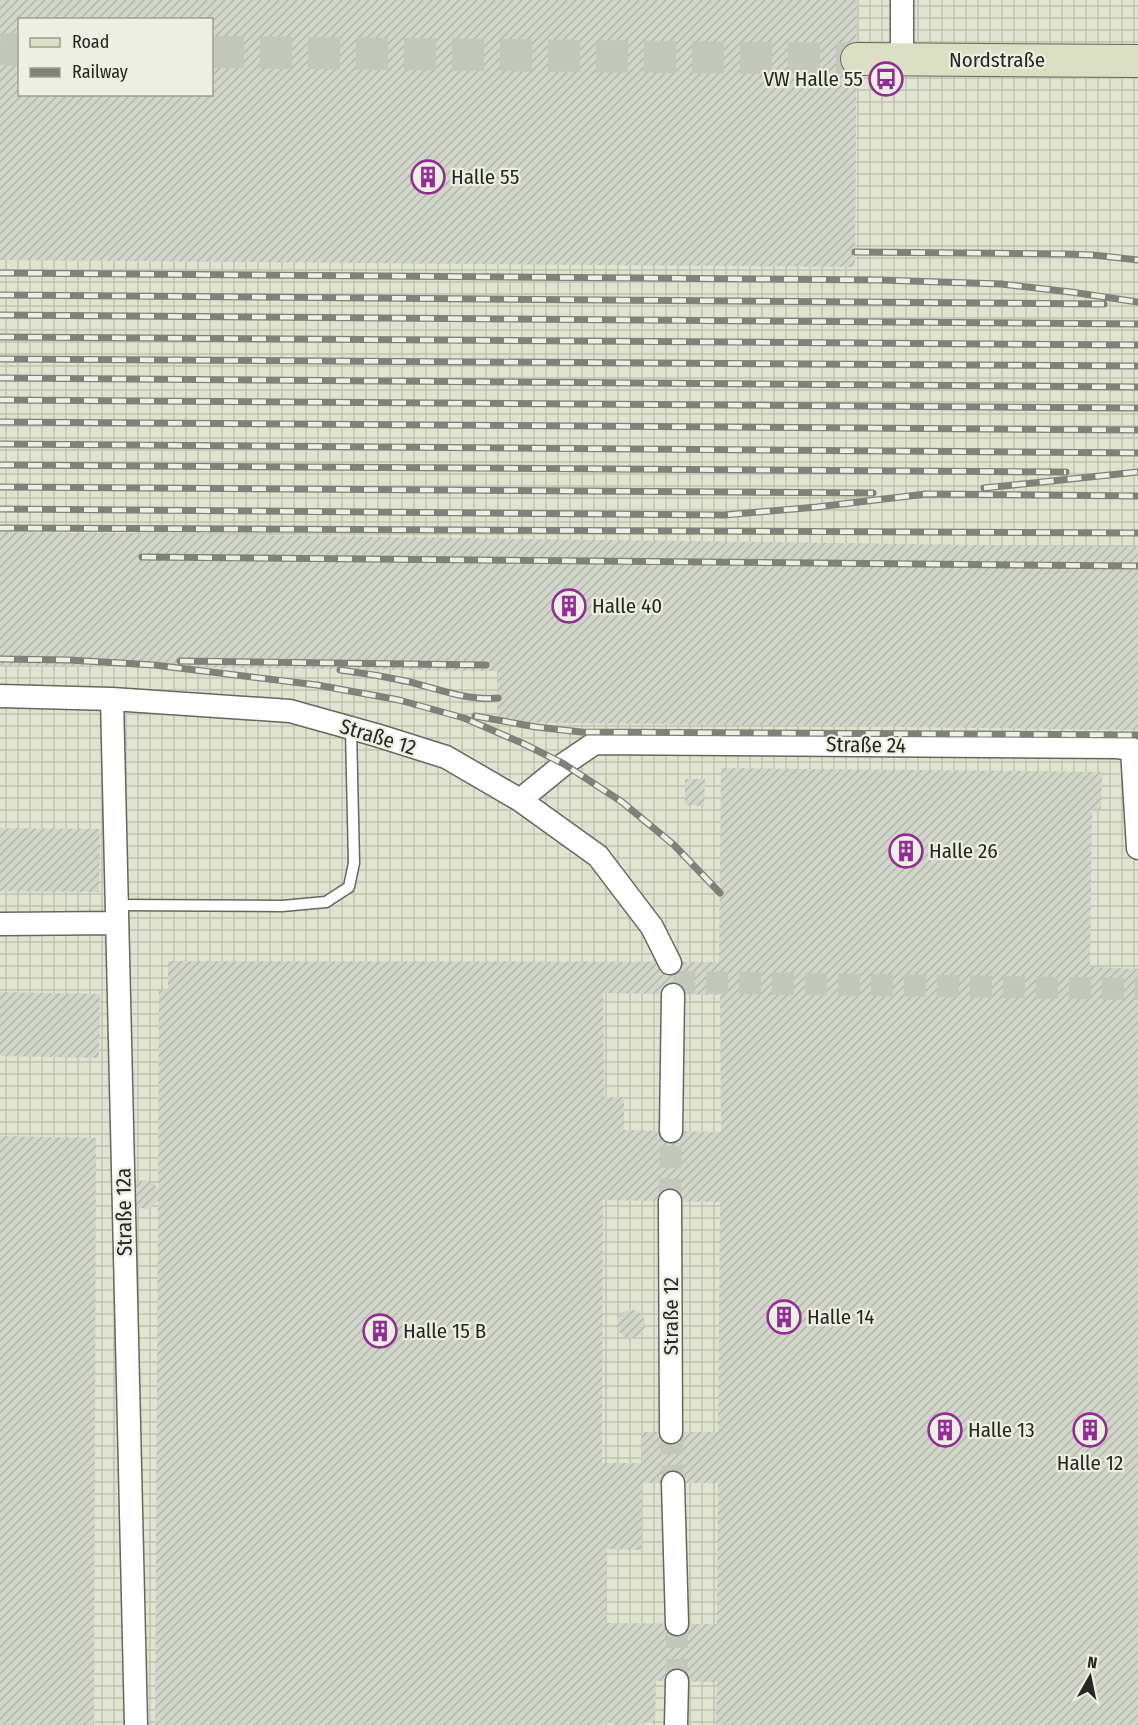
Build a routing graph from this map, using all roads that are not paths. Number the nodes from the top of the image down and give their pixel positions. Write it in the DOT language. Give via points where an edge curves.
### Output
graph roads {
  1 [pos="902,0"];
  2 [pos="856,58"];
  3 [pos="902,59"];
  4 [pos="1138,61"];
  5 [pos="0,696"];
  6 [pos="112,699"];
  7 [pos="351,729"];
  8 [pos="520,800"];
  9 [pos="1138,848"];
  10 [pos="117,914"];
  11 [pos="0,924"];
  12 [pos="670,963"];
  13 [pos="674,994"];
  14 [pos="671,1131"];
  15 [pos="670,1201"];
  16 [pos="671,1432"];
  17 [pos="673,1483"];
  18 [pos="677,1624"];
  19 [pos="677,1681"];
  20 [pos="136,1725"];
  21 [pos="676,1725"];
  1 -- 3 [label="street"];
  2 -- 3 [label="street, Nordstraße"];
  3 -- 4 [label="street, Nordstraße"];
  5 -- 6 [label="street, Straße 12"];
  6 -- 7 [label="street, Straße 12" via="290,711"];
  6 -- 10 [label="street, Straße 12a"];
  7 -- 8 [label="street, Straße 12" via="446,758"];
  7 -- 10 [label="lane" via="354,863 349,886 326,902"];
  8 -- 9 [label="street, Straße 24" via="595,742 1117,747 1132,749"];
  8 -- 12 [label="street, Straße 12" via="598,856 652,927"];
  10 -- 11 [label="street"];
  10 -- 20 [label="street, Straße 12a"];
  13 -- 14 [label="street"];
  15 -- 16 [label="street, Straße 12"];
  17 -- 18 [label="street"];
  19 -- 21 [label="street"];
}
